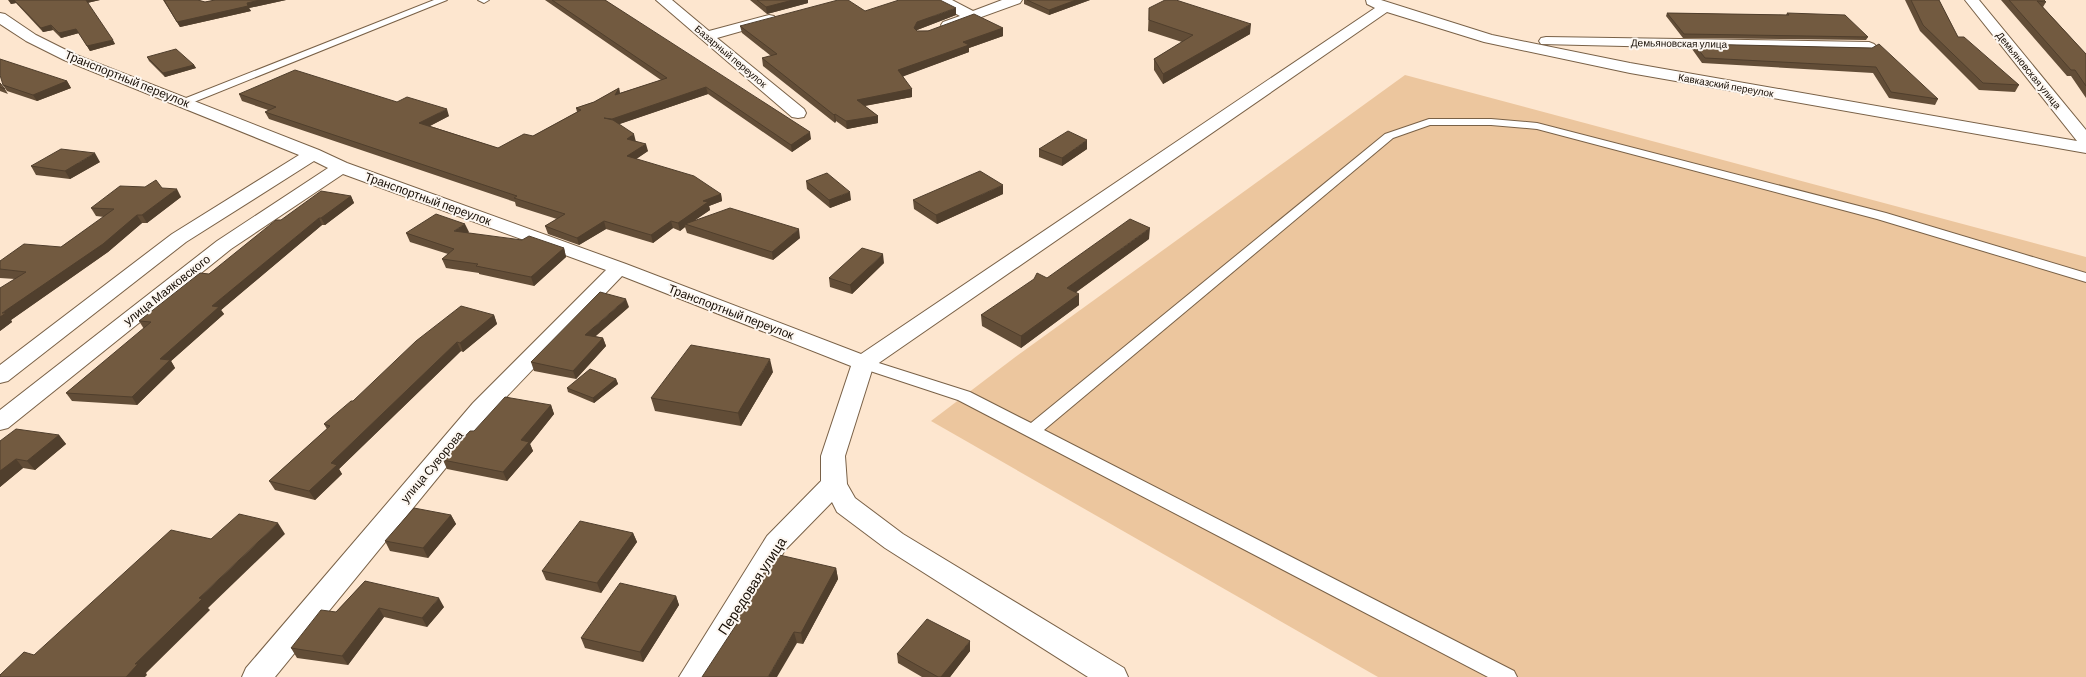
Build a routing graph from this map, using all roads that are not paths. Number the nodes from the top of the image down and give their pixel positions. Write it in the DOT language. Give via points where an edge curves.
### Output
graph roads {
  1 [pos="442,0"];
  2 [pos="663,0"];
  3 [pos="941,0"];
  4 [pos="1015,0"];
  5 [pos="1972,0"];
  6 [pos="1378,3"];
  7 [pos="782,16"];
  8 [pos="972,16"];
  9 [pos="0,17"];
  10 [pos="937,29"];
  11 [pos="706,36"];
  12 [pos="1489,39"];
  13 [pos="1869,47"];
  14 [pos="185,102"];
  15 [pos="798,112"];
  16 [pos="2086,141"];
  17 [pos="2086,148"];
  18 [pos="313,154"];
  19 [pos="341,167"];
  20 [pos="619,268"];
  21 [pos="2086,278"];
  22 [pos="864,363"];
  23 [pos="0,376"];
  24 [pos="0,422"];
  25 [pos="1032,431"];
  26 [pos="834,484"];
  27 [pos="257,677"];
  28 [pos="694,677"];
  29 [pos="1113,677"];
  30 [pos="1507,677"];
  1 -- 14 [label="lane"];
  2 -- 11 [label="street, Базарный переулок"];
  3 -- 8 [label="street"];
  4 -- 8 [label="street"];
  5 -- 16 [label="street, Демьяновская улица"];
  6 -- 12 [label="street, Кавказский переулок"];
  6 -- 22 [label="street"];
  7 -- 11 [label="street"];
  8 -- 10 [label="street"];
  9 -- 14 [label="street, Транспортный переулок" via="32,38 69,57"];
  11 -- 15 [label="street, Базарный переулок"];
  12 -- 13 [label="street, Демьяновская улица"];
  12 -- 17 [label="street, Кавказский переулок" via="1630,68"];
  14 -- 18 [label="street, Транспортный переулок"];
  18 -- 19 [label="street, Транспортный переулок"];
  18 -- 23 [label="street" via="179,238"];
  19 -- 20 [label="street, Транспортный переулок"];
  19 -- 24 [label="street, улица Маяковского" via="224,245"];
  20 -- 22 [label="street, Транспортный переулок"];
  20 -- 27 [label="street, улица Суворова" via="481,409"];
  21 -- 25 [label="lane" via="1994,248 1844,205 1537,126 1491,122 1430,122 1389,136"];
  22 -- 25 [label="lane" via="964,396"];
  22 -- 26 [label="street" via="833,456"];
  25 -- 30 [label="lane"];
  26 -- 28 [label="street, Передовая улица" via="776,543"];
  26 -- 29 [label="street" via="846,505 894,541"];
}
